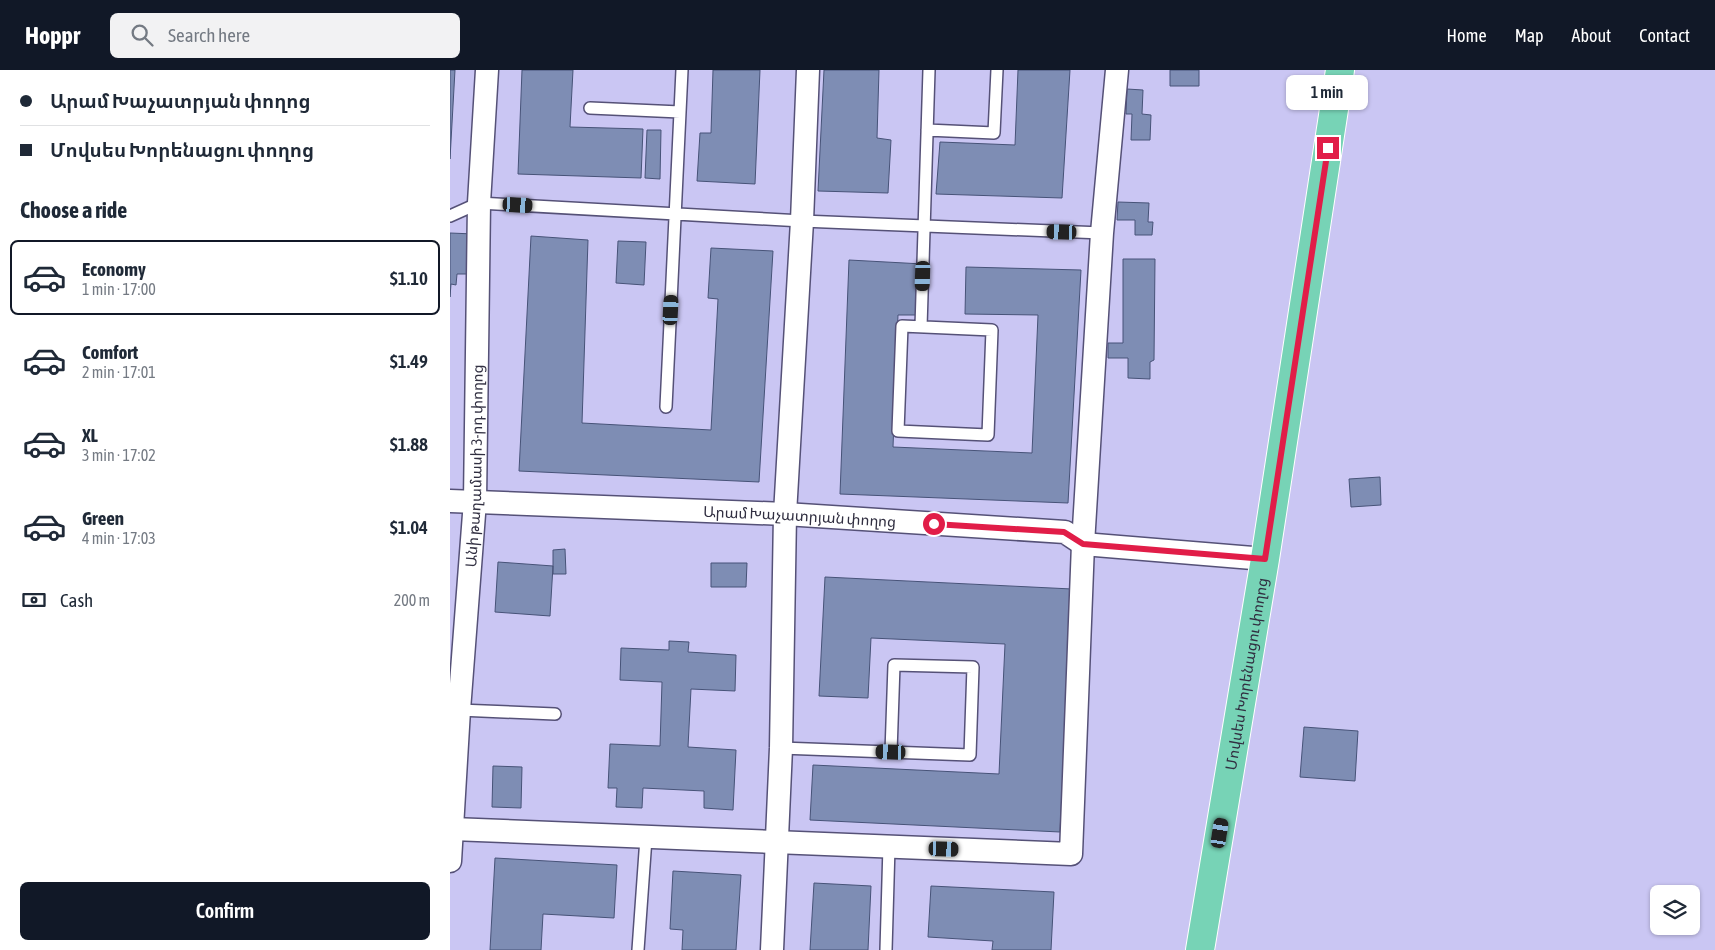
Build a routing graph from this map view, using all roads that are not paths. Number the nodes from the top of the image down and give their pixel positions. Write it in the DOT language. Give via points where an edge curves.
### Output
graph roads {
  1 [pos="487,70"];
  2 [pos="682,70"];
  3 [pos="808,70"];
  4 [pos="929,70"];
  5 [pos="996,70"];
  6 [pos="1117,70"];
  7 [pos="1340,70"];
  8 [pos="590,108"];
  9 [pos="680,112"];
  10 [pos="927,130"];
  11 [pos="479,203"];
  12 [pos="676,214"];
  13 [pos="450,216"];
  14 [pos="802,221"];
  15 [pos="925,226"];
  16 [pos="1102,233"];
  17 [pos="922,327"];
  18 [pos="666,407"];
  19 [pos="450,501"];
  20 [pos="475,501"];
  21 [pos="784,514"];
  22 [pos="1083,544"];
  23 [pos="1265,559"];
  24 [pos="459,710"];
  25 [pos="555,714"];
  26 [pos="781,748"];
  27 [pos="891,752"];
  28 [pos="452,829"];
  29 [pos="646,838"];
  30 [pos="777,842"];
  31 [pos="889,846"];
  32 [pos="450,861"];
  33 [pos="638,950"];
  34 [pos="772,950"];
  35 [pos="886,950"];
  36 [pos="1200,950"];
  1 -- 11 [label="street, Անի թաղամասի 3-րդ փողոց"];
  2 -- 9 [label="lane"];
  3 -- 14 [label="street"];
  4 -- 10 [label="lane"];
  5 -- 10 [label="lane" via="994,133"];
  6 -- 16 [label="street"];
  7 -- 23 [label="highway, Մովսես Խորենացու փողոց"];
  8 -- 9 [label="lane"];
  9 -- 12 [label="lane"];
  10 -- 15 [label="lane"];
  11 -- 12 [label="lane"];
  11 -- 13 [label="lane"];
  11 -- 20 [label="street, Անի թաղամասի 3-րդ փողոց"];
  12 -- 14 [label="lane"];
  12 -- 18 [label="lane"];
  14 -- 15 [label="lane"];
  14 -- 21 [label="street"];
  15 -- 16 [label="lane"];
  15 -- 17 [label="lane"];
  16 -- 22 [label="street"];
  17 -- 17 [label="lane" via="902,326 898,431 988,435 992,330"];
  19 -- 20 [label="street, Արամ Խաչատրյան փողոց"];
  20 -- 21 [label="street, Արամ Խաչատրյան փողոց"];
  20 -- 24 [label="street, Անի թաղամասի 3-րդ փողոց"];
  21 -- 22 [label="street, Արամ Խաչատրյան փողոց" via="1064,532"];
  21 -- 26 [label="street"];
  22 -- 23 [label="street, Արամ Խաչատրյան փողոց"];
  22 -- 31 [label="street" via="1071,854"];
  23 -- 36 [label="highway, Մովսես Խորենացու փողոց"];
  24 -- 25 [label="lane"];
  24 -- 28 [label="street, Անի թաղամասի 3-րդ փողոց"];
  26 -- 27 [label="lane"];
  26 -- 30 [label="street"];
  27 -- 27 [label="lane" via="970,755 973,667 894,665"];
  28 -- 29 [label="street"];
  28 -- 32 [label="street, Անի թաղամասի 3-րդ փողոց"];
  29 -- 30 [label="street"];
  29 -- 33 [label="lane"];
  30 -- 31 [label="street"];
  30 -- 34 [label="street"];
  31 -- 35 [label="lane"];
}
